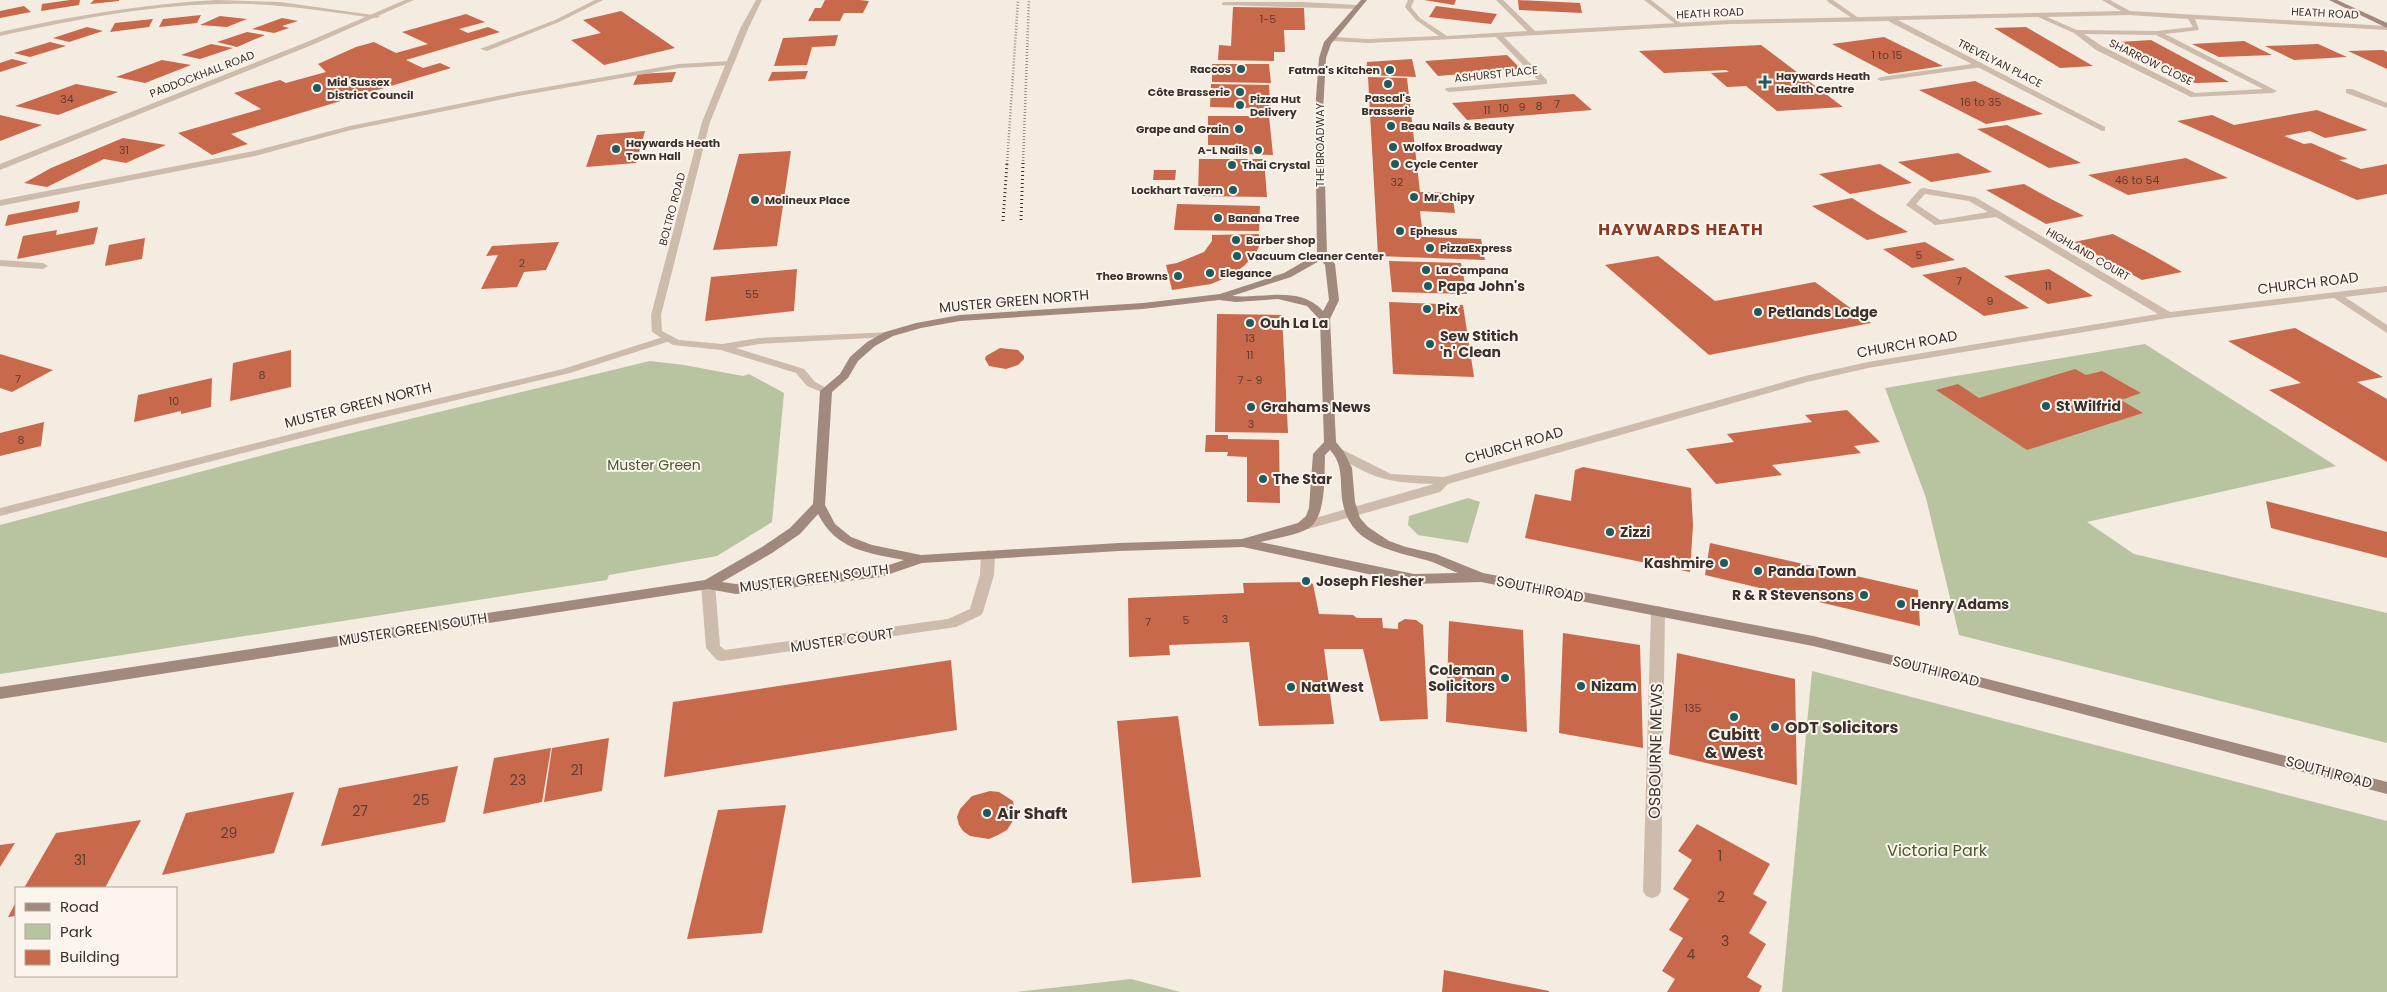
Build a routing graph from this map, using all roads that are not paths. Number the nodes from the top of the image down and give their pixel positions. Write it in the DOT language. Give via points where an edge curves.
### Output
graph roads {
  1 [pos="411,0"];
  2 [pos="600,0"];
  3 [pos="759,0"];
  4 [pos="1364,0"];
  5 [pos="1411,0"];
  6 [pos="1499,0"];
  7 [pos="1647,0"];
  8 [pos="2105,0"];
  9 [pos="2332,0"];
  10 [pos="1830,1"];
  11 [pos="1224,4"];
  12 [pos="1358,7"];
  13 [pos="2129,13"];
  14 [pos="2037,15"];
  15 [pos="377,16"];
  16 [pos="2191,17"];
  17 [pos="1888,18"];
  18 [pos="1857,19"];
  19 [pos="1680,25"];
  20 [pos="2387,27"];
  21 [pos="2076,32"];
  22 [pos="1534,33"];
  23 [pos="2157,33"];
  24 [pos="0,34"];
  25 [pos="1498,35"];
  26 [pos="1446,38"];
  27 [pos="1333,39"];
  28 [pos="484,49"];
  29 [pos="730,63"];
  30 [pos="1979,65"];
  31 [pos="1881,79"];
  32 [pos="1449,90"];
  33 [pos="2349,91"];
  34 [pos="2387,106"];
  35 [pos="2102,129"];
  36 [pos="0,167"];
  37 [pos="0,203"];
  38 [pos="1996,214"];
  39 [pos="1322,255"];
  40 [pos="0,263"];
  41 [pos="42,266"];
  42 [pos="2387,289"];
  43 [pos="2334,294"];
  44 [pos="1219,297"];
  45 [pos="2168,315"];
  46 [pos="1326,319"];
  47 [pos="2387,330"];
  48 [pos="889,334"];
  49 [pos="666,339"];
  50 [pos="722,347"];
  51 [pos="826,392"];
  52 [pos="1330,443"];
  53 [pos="1343,454"];
  54 [pos="1444,481"];
  55 [pos="819,505"];
  56 [pos="0,512"];
  57 [pos="1351,513"];
  58 [pos="1303,526"];
  59 [pos="1243,543"];
  60 [pos="988,554"];
  61 [pos="921,559"];
  62 [pos="1481,577"];
  63 [pos="708,584"];
  64 [pos="1658,611"];
  65 [pos="0,693"];
  66 [pos="2387,788"];
  67 [pos="1652,891"];
  1 -- 15 [label="street, PADDOCKHALL ROAD"];
  2 -- 28 [label="street" via="557,21"];
  3 -- 29 [label="street, BOLTRO ROAD"];
  4 -- 12 [label="main road, THE BROADWAY"];
  5 -- 26 [label="street" via="1408,7 1418,19"];
  6 -- 22 [label="street"];
  7 -- 19 [label="street"];
  8 -- 13 [label="street"];
  9 -- 20 [label="main road"];
  10 -- 18 [label="street"];
  11 -- 12 [label="street"];
  12 -- 27 [label="main road, THE BROADWAY"];
  13 -- 14 [label="street, HEATH ROAD"];
  13 -- 16 [label="street, HEATH ROAD"];
  14 -- 17 [label="street, HEATH ROAD"];
  14 -- 21 [label="street, SHARROW CLOSE"];
  15 -- 24 [label="street" via="272,3 220,2 111,13"];
  15 -- 36 [label="street, PADDOCKHALL ROAD"];
  16 -- 20 [label="street, HEATH ROAD"];
  16 -- 23 [label="street, SHARROW CLOSE" via="2197,29"];
  17 -- 18 [label="street, HEATH ROAD"];
  17 -- 30 [label="street, TREVELYAN PLACE"];
  18 -- 19 [label="street, HEATH ROAD"];
  19 -- 22 [label="street, HEATH ROAD"];
  21 -- 23 [label="street, SHARROW CLOSE"];
  21 -- 23 [label="street, SHARROW CLOSE" via="2099,48 2194,95 2273,91"];
  22 -- 25 [label="street, HEATH ROAD"];
  25 -- 26 [label="street, HEATH ROAD"];
  25 -- 32 [label="street, ASHURST PLACE" via="1544,82"];
  26 -- 27 [label="street, HEATH ROAD"];
  27 -- 39 [label="main road, THE BROADWAY" via="1326,44 1322,60 1319,144"];
  29 -- 37 [label="street" via="679,66 539,90 366,125 254,153"];
  29 -- 49 [label="street, BOLTRO ROAD" via="706,122 656,315 657,332"];
  30 -- 31 [label="street"];
  30 -- 35 [label="street, TREVELYAN PLACE"];
  33 -- 34 [label="street"];
  38 -- 38 [label="street, HIGHLAND COURT" via="1972,199 1923,191 1911,206 1938,223"];
  38 -- 45 [label="street, HIGHLAND COURT"];
  39 -- 44 [label="main road" via="1308,267"];
  39 -- 46 [label="main road, THE BROADWAY" via="1330,264 1334,300"];
  40 -- 41 [label="street"];
  42 -- 43 [label="street, CHURCH ROAD"];
  43 -- 45 [label="street, CHURCH ROAD"];
  43 -- 47 [label="street"];
  44 -- 46 [label="main road" via="1292,298 1311,304"];
  44 -- 48 [label="main road, MUSTER GREEN NORTH" via="960,318"];
  45 -- 54 [label="street, CHURCH ROAD" via="1901,359 1805,379"];
  46 -- 52 [label="main road, THE BROADWAY"];
  48 -- 50 [label="street, MUSTER GREEN NORTH" via="759,341"];
  48 -- 51 [label="main road" via="854,359 844,376"];
  49 -- 50 [label="street, MUSTER GREEN NORTH"];
  49 -- 56 [label="street, MUSTER GREEN NORTH" via="587,365"];
  50 -- 51 [label="street, MUSTER GREEN NORTH" via="800,371 811,384"];
  51 -- 55 [label="main road"];
  52 -- 53 [label="main road"];
  52 -- 58 [label="main road" via="1319,454 1315,508 1312,518"];
  53 -- 54 [label="street, CHURCH ROAD" via="1384,477"];
  53 -- 57 [label="main road"];
  54 -- 57 [label="street, CHURCH ROAD" via="1436,489"];
  55 -- 61 [label="main road" via="830,526 846,540 870,549"];
  55 -- 63 [label="main road" via="781,541"];
  57 -- 58 [label="street, CHURCH ROAD"];
  57 -- 62 [label="main road" via="1357,523 1374,537 1398,549 1430,557"];
  58 -- 59 [label="main road"];
  59 -- 60 [label="main road, MUSTER GREEN SOUTH"];
  59 -- 62 [label="main road, MUSTER GREEN SOUTH" via="1414,579"];
  60 -- 61 [label="main road, MUSTER GREEN SOUTH"];
  60 -- 63 [label="street, MUSTER COURT" via="987,575 976,612 951,624 722,656 713,648"];
  61 -- 63 [label="main road, MUSTER GREEN SOUTH" via="881,572 736,589"];
  62 -- 64 [label="main road, SOUTH ROAD"];
  63 -- 65 [label="main road, MUSTER GREEN SOUTH"];
  64 -- 66 [label="main road, SOUTH ROAD" via="1813,641 1941,672"];
  64 -- 67 [label="street, OSBOURNE MEWS"];
}
